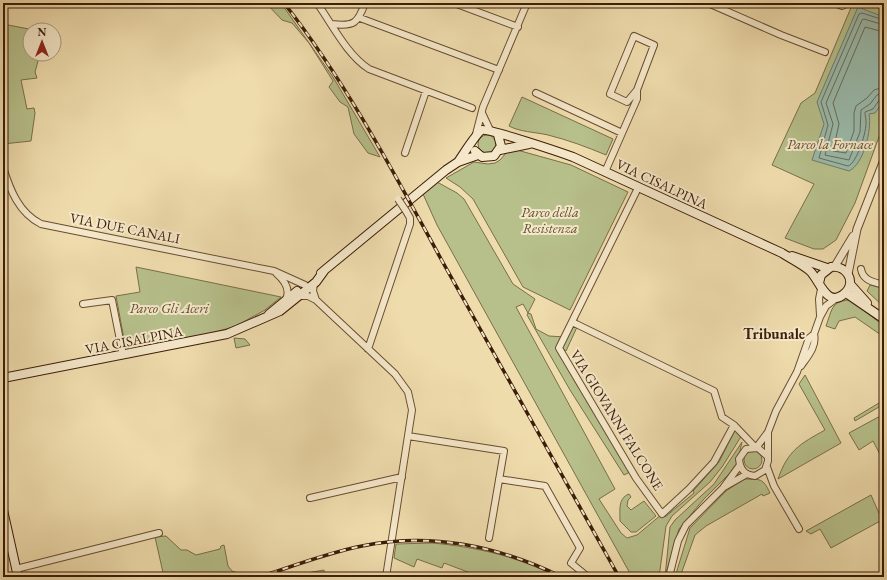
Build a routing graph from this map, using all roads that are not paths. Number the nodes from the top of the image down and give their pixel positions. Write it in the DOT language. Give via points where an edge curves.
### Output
graph roads {
  1 [pos="316,3"];
  2 [pos="365,3"];
  3 [pos="454,3"];
  4 [pos="527,3"];
  5 [pos="708,3"];
  6 [pos="834,3"];
  7 [pos="848,3"];
  8 [pos="360,18"];
  9 [pos="332,24"];
  10 [pos="518,26"];
  11 [pos="825,52"];
  12 [pos="499,70"];
  13 [pos="637,90"];
  14 [pos="426,91"];
  15 [pos="536,93"];
  16 [pos="472,108"];
  17 [pos="482,113"];
  18 [pos="490,130"];
  19 [pos="622,133"];
  20 [pos="476,134"];
  21 [pos="498,135"];
  22 [pos="473,143"];
  23 [pos="530,144"];
  24 [pos="500,150"];
  25 [pos="405,153"];
  26 [pos="478,155"];
  27 [pos="884,160"];
  28 [pos="458,162"];
  29 [pos="3,168"];
  30 [pos="605,172"];
  31 [pos="638,188"];
  32 [pos="398,199"];
  33 [pos="857,229"];
  34 [pos="782,253"];
  35 [pos="831,267"];
  36 [pos="861,269"];
  37 [pos="274,271"];
  38 [pos="324,271"];
  39 [pos="848,274"];
  40 [pos="314,283"];
  41 [pos="850,284"];
  42 [pos="305,285"];
  43 [pos="884,285"];
  44 [pos="820,286"];
  45 [pos="842,295"];
  46 [pos="299,296"];
  47 [pos="286,300"];
  48 [pos="316,300"];
  49 [pos="83,304"];
  50 [pos="876,312"];
  51 [pos="820,317"];
  52 [pos="264,318"];
  53 [pos="884,319"];
  54 [pos="572,322"];
  55 [pos="368,349"];
  56 [pos="122,355"];
  57 [pos="4,377"];
  58 [pos="734,425"];
  59 [pos="768,432"];
  60 [pos="408,436"];
  61 [pos="744,436"];
  62 [pos="755,447"];
  63 [pos="746,449"];
  64 [pos="766,455"];
  65 [pos="740,465"];
  66 [pos="767,467"];
  67 [pos="747,474"];
  68 [pos="761,474"];
  69 [pos="402,477"];
  70 [pos="500,479"];
  71 [pos="774,486"];
  72 [pos="723,488"];
  73 [pos="310,498"];
  74 [pos="3,510"];
  75 [pos="799,529"];
  76 [pos="159,533"];
  77 [pos="6,534"];
  78 [pos="489,538"];
  79 [pos="17,573"];
  80 [pos="386,577"];
  81 [pos="588,577"];
  82 [pos="668,577"];
  1 -- 9 [label="street"];
  2 -- 8 [label="street"];
  3 -- 10 [label="street"];
  4 -- 10 [label="street"];
  5 -- 11 [label="street"];
  6 -- 7 [label="street" via="842,6"];
  8 -- 9 [label="street" via="348,25"];
  8 -- 12 [label="street"];
  9 -- 14 [label="street" via="362,65"];
  10 -- 12 [label="street"];
  12 -- 17 [label="street"];
  13 -- 13 [label="street" via="654,45 634,36 610,94 627,102"];
  13 -- 19 [label="street" via="637,99"];
  14 -- 16 [label="street"];
  14 -- 25 [label="street"];
  15 -- 19 [label="street"];
  17 -- 18 [label="street"];
  17 -- 20 [label="street"];
  18 -- 20 [label="main road"];
  18 -- 21 [label="main road, VIA CISALPINA"];
  19 -- 30 [label="street"];
  20 -- 22 [label="main road, VIA CISALPINA"];
  21 -- 23 [label="main road, VIA CISALPINA"];
  21 -- 24 [label="main road" via="502,142"];
  22 -- 26 [label="main road"];
  22 -- 28 [label="main road, VIA CISALPINA"];
  23 -- 24 [label="main road, VIA CISALPINA"];
  23 -- 30 [label="main road, VIA CISALPINA" via="545,146"];
  24 -- 26 [label="main road, VIA CISALPINA" via="490,158"];
  26 -- 28 [label="main road, VIA CISALPINA"];
  27 -- 33 [label="street"];
  28 -- 38 [label="main road, VIA CISALPINA"];
  29 -- 37 [label="street, VIA DUE CANALI" via="19,205 32,219 41,224"];
  30 -- 31 [label="main road, VIA CISALPINA"];
  31 -- 34 [label="main road, VIA CISALPINA"];
  31 -- 54 [label="street, VIA GIOVANNI FALCONE"];
  32 -- 55 [label="street, bridge" via="410,218 410,224"];
  33 -- 35 [label="street"];
  33 -- 39 [label="street"];
  34 -- 35 [label="main road, VIA CISALPINA"];
  34 -- 44 [label="main road, VIA CISALPINA" via="810,271"];
  35 -- 39 [label="main road, VIA CISALPINA" via="840,268"];
  35 -- 44 [label="main road" via="821,275"];
  36 -- 43 [label="street" via="868,280"];
  37 -- 42 [label="street, VIA DUE CANALI"];
  37 -- 47 [label="street" via="286,284"];
  38 -- 40 [label="main road, VIA CISALPINA"];
  38 -- 42 [label="main road, VIA CISALPINA"];
  39 -- 41 [label="main road"];
  40 -- 46 [label="main road, VIA CISALPINA"];
  40 -- 48 [label="street"];
  41 -- 45 [label="main road"];
  41 -- 50 [label="main road, VIA CISALPINA"];
  42 -- 47 [label="main road, VIA CISALPINA"];
  44 -- 45 [label="main road, VIA CISALPINA" via="829,296"];
  44 -- 51 [label="street"];
  45 -- 50 [label="main road, VIA CISALPINA"];
  45 -- 51 [label="street" via="826,306"];
  46 -- 48 [label="street" via="308,296"];
  46 -- 52 [label="main road, VIA CISALPINA" via="280,311"];
  47 -- 52 [label="main road, VIA CISALPINA"];
  48 -- 55 [label="street"];
  49 -- 56 [label="street" via="112,300"];
  50 -- 53 [label="main road, VIA CISALPINA"];
  51 -- 59 [label="street" via="812,350 776,411"];
  52 -- 56 [label="main road, VIA CISALPINA" via="241,330 214,338"];
  54 -- 58 [label="street" via="714,391 722,417"];
  54 -- 58 [label="street, VIA GIOVANNI FALCONE" via="559,348 636,478 662,514 714,462"];
  55 -- 60 [label="street" via="395,374 408,392 412,410"];
  56 -- 57 [label="main road, VIA CISALPINA"];
  58 -- 61 [label="street"];
  59 -- 62 [label="street"];
  59 -- 64 [label="street"];
  60 -- 69 [label="street"];
  60 -- 70 [label="street" via="504,451"];
  61 -- 62 [label="street"];
  61 -- 63 [label="street"];
  62 -- 63 [label="street"];
  62 -- 64 [label="street"];
  63 -- 65 [label="street" via="740,456"];
  64 -- 66 [label="street"];
  65 -- 67 [label="street"];
  65 -- 72 [label="street"];
  66 -- 68 [label="street"];
  66 -- 71 [label="street"];
  67 -- 68 [label="street"];
  67 -- 72 [label="street"];
  68 -- 71 [label="street"];
  69 -- 73 [label="street"];
  69 -- 80 [label="street"];
  70 -- 78 [label="street"];
  70 -- 81 [label="street" via="545,486 580,548 571,563"];
  71 -- 75 [label="street"];
  72 -- 82 [label="street" via="683,529 674,551"];
  74 -- 77 [label="main road"];
  76 -- 79 [label="street"];
  77 -- 79 [label="main road"];
}
